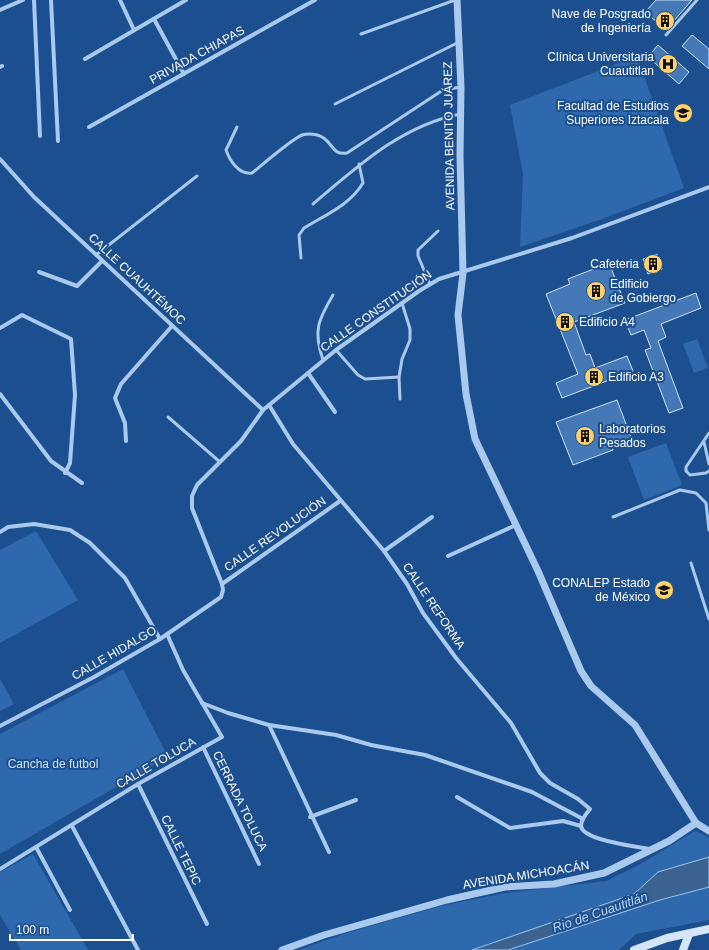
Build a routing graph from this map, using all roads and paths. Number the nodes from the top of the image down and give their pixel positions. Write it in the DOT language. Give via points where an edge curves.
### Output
graph roads {
  1 [pos="23,0"];
  2 [pos="34,0"];
  3 [pos="51,0"];
  4 [pos="120,0"];
  5 [pos="185,0"];
  6 [pos="314,0"];
  7 [pos="456,0"];
  8 [pos="697,0"];
  9 [pos="0,10"];
  10 [pos="154,19"];
  11 [pos="134,30"];
  12 [pos="361,34"];
  13 [pos="666,35"];
  14 [pos="459,42"];
  15 [pos="85,59"];
  16 [pos="184,74"];
  17 [pos="461,87"];
  18 [pos="335,104"];
  19 [pos="460,114"];
  20 [pos="89,127"];
  21 [pos="237,127"];
  22 [pos="40,136"];
  23 [pos="58,141"];
  24 [pos="0,159"];
  25 [pos="360,164"];
  26 [pos="197,176"];
  27 [pos="709,187"];
  28 [pos="313,204"];
  29 [pos="438,231"];
  30 [pos="96,255"];
  31 [pos="302,258"];
  32 [pos="102,261"];
  33 [pos="39,272"];
  34 [pos="462,273"];
  35 [pos="430,284"];
  36 [pos="334,295"];
  37 [pos="402,303"];
  38 [pos="172,326"];
  39 [pos="0,328"];
  40 [pos="336,350"];
  41 [pos="323,360"];
  42 [pos="308,373"];
  43 [pos="399,377"];
  44 [pos="0,394"];
  45 [pos="400,399"];
  46 [pos="269,405"];
  47 [pos="263,410"];
  48 [pos="335,412"];
  49 [pos="168,418"];
  50 [pos="709,433"];
  51 [pos="126,441"];
  52 [pos="704,442"];
  53 [pos="220,462"];
  54 [pos="709,464"];
  55 [pos="709,471"];
  56 [pos="65,473"];
  57 [pos="82,483"];
  58 [pos="340,501"];
  59 [pos="432,516"];
  60 [pos="613,517"];
  61 [pos="516,525"];
  62 [pos="709,530"];
  63 [pos="0,532"];
  64 [pos="384,551"];
  65 [pos="448,556"];
  66 [pos="691,563"];
  67 [pos="222,584"];
  68 [pos="709,619"];
  69 [pos="167,634"];
  70 [pos="160,639"];
  71 [pos="202,703"];
  72 [pos="269,725"];
  73 [pos="0,726"];
  74 [pos="203,747"];
  75 [pos="138,784"];
  76 [pos="457,797"];
  77 [pos="356,800"];
  78 [pos="310,817"];
  79 [pos="583,819"];
  80 [pos="696,823"];
  81 [pos="72,826"];
  82 [pos="581,826"];
  83 [pos="709,831"];
  84 [pos="36,848"];
  85 [pos="653,850"];
  86 [pos="329,852"];
  87 [pos="259,864"];
  88 [pos="0,869"];
  89 [pos="70,910"];
  90 [pos="207,924"];
  91 [pos="709,930"];
  92 [pos="689,934"];
  93 [pos="138,950"];
  94 [pos="282,950"];
  95 [pos="634,950"];
  96 [pos="683,950"];
  1 -- 9 [label="street"];
  2 -- 22 [label="street"];
  3 -- 23 [label="street"];
  4 -- 11 [label="street"];
  5 -- 10 [label="street"];
  6 -- 16 [label="street, PRIVADA CHIAPAS"];
  7 -- 12 [label="lane"];
  7 -- 14 [label="street, AVENIDA BENITO JUÁREZ"];
  8 -- 13 [label="lane"];
  10 -- 11 [label="street"];
  10 -- 16 [label="street"];
  11 -- 15 [label="street"];
  14 -- 17 [label="street, AVENIDA BENITO JUÁREZ"];
  14 -- 18 [label="lane"];
  16 -- 20 [label="street, PRIVADA CHIAPAS"];
  17 -- 19 [label="street, AVENIDA BENITO JUÁREZ"];
  17 -- 21 [label="lane" via="442,90 347,153 335,152 326,139 317,135 301,136 252,173 246,174 239,170 226,150"];
  19 -- 25 [label="lane" via="423,124"];
  19 -- 34 [label="street, AVENIDA BENITO JUÁREZ"];
  24 -- 30 [label="street, CALLE CUAUHTÉMOC" via="34,197"];
  25 -- 28 [label="lane"];
  25 -- 31 [label="lane" via="363,183 357,192 350,200 304,228 299,235"];
  26 -- 30 [label="lane"];
  27 -- 34 [label="street, CALLE CONSTITUCIÓN" via="572,238"];
  29 -- 35 [label="lane" via="418,250"];
  30 -- 32 [label="street, CALLE CUAUHTÉMOC"];
  32 -- 33 [label="street" via="77,286"];
  32 -- 38 [label="street, CALLE CUAUHTÉMOC"];
  34 -- 35 [label="street, CALLE CONSTITUCIÓN"];
  34 -- 61 [label="street, AVENIDA BENITO JUÁREZ" via="458,315 466,394 476,439"];
  35 -- 37 [label="street, CALLE CONSTITUCIÓN"];
  36 -- 41 [label="lane" via="320,316 316,331"];
  37 -- 40 [label="street, CALLE CONSTITUCIÓN"];
  37 -- 43 [label="lane" via="410,329 410,340 402,359"];
  38 -- 47 [label="street, CALLE CUAUHTÉMOC"];
  38 -- 51 [label="street" via="121,384 115,398 125,424"];
  39 -- 56 [label="street" via="22,315 71,339 75,395 70,463"];
  40 -- 41 [label="street, CALLE CONSTITUCIÓN"];
  40 -- 43 [label="lane" via="358,375 365,379"];
  41 -- 42 [label="street, CALLE CONSTITUCIÓN"];
  42 -- 46 [label="street, CALLE CONSTITUCIÓN"];
  42 -- 48 [label="street"];
  43 -- 45 [label="lane"];
  44 -- 56 [label="street" via="51,461"];
  46 -- 47 [label="street, CALLE CONSTITUCIÓN"];
  46 -- 58 [label="street, CALLE REFORMA" via="293,444"];
  47 -- 53 [label="street, CALLE CONSTITUCIÓN" via="241,441"];
  49 -- 53 [label="lane"];
  50 -- 52 [label="lane"];
  52 -- 54 [label="lane"];
  52 -- 55 [label="lane" via="686,467 686,471 690,474"];
  53 -- 67 [label="street, CALLE CONSTITUCIÓN" via="197,485 192,496 192,508"];
  56 -- 57 [label="street"];
  58 -- 64 [label="street, CALLE REFORMA"];
  58 -- 67 [label="street, CALLE REVOLUCIÓN"];
  59 -- 64 [label="street"];
  60 -- 62 [label="lane" via="680,490 696,493 706,503"];
  61 -- 65 [label="street"];
  61 -- 80 [label="street, AVENIDA BENITO JUÁREZ" via="581,671 591,686 635,725"];
  63 -- 70 [label="street" via="8,527 34,524 70,530 90,543 125,578"];
  64 -- 79 [label="street, CALLE REFORMA" via="456,658 511,723 540,773 550,783 578,798 590,809"];
  66 -- 68 [label="lane"];
  67 -- 69 [label="street, CALLE HIDALGO" via="221,598"];
  69 -- 70 [label="street, CALLE HIDALGO"];
  69 -- 71 [label="street, CALLE TOLUCA" via="183,670"];
  70 -- 73 [label="street, CALLE HIDALGO"];
  71 -- 72 [label="street"];
  71 -- 74 [label="street, CALLE TOLUCA" via="222,737"];
  72 -- 78 [label="street"];
  72 -- 79 [label="street" via="336,735 425,755 532,792"];
  74 -- 75 [label="street, CALLE TOLUCA"];
  74 -- 87 [label="street, CERRADA TOLUCA"];
  75 -- 81 [label="street, CALLE TOLUCA"];
  75 -- 90 [label="street, CALLE TEPIC"];
  76 -- 82 [label="street" via="510,828 563,821"];
  77 -- 78 [label="street"];
  78 -- 86 [label="street"];
  79 -- 82 [label="street"];
  80 -- 83 [label="street"];
  80 -- 85 [label="street, AVENIDA MICHOACÁN"];
  81 -- 84 [label="street, CALLE TOLUCA"];
  81 -- 93 [label="street"];
  82 -- 85 [label="street" via="584,832 593,838"];
  84 -- 88 [label="street, CALLE TOLUCA"];
  84 -- 89 [label="street"];
  85 -- 94 [label="street, AVENIDA MICHOACÁN" via="604,874 554,884 505,887 447,900 324,935"];
  91 -- 92 [label="main road"];
  92 -- 95 [label="main road" via="667,938"];
  92 -- 96 [label="main road"];
}
